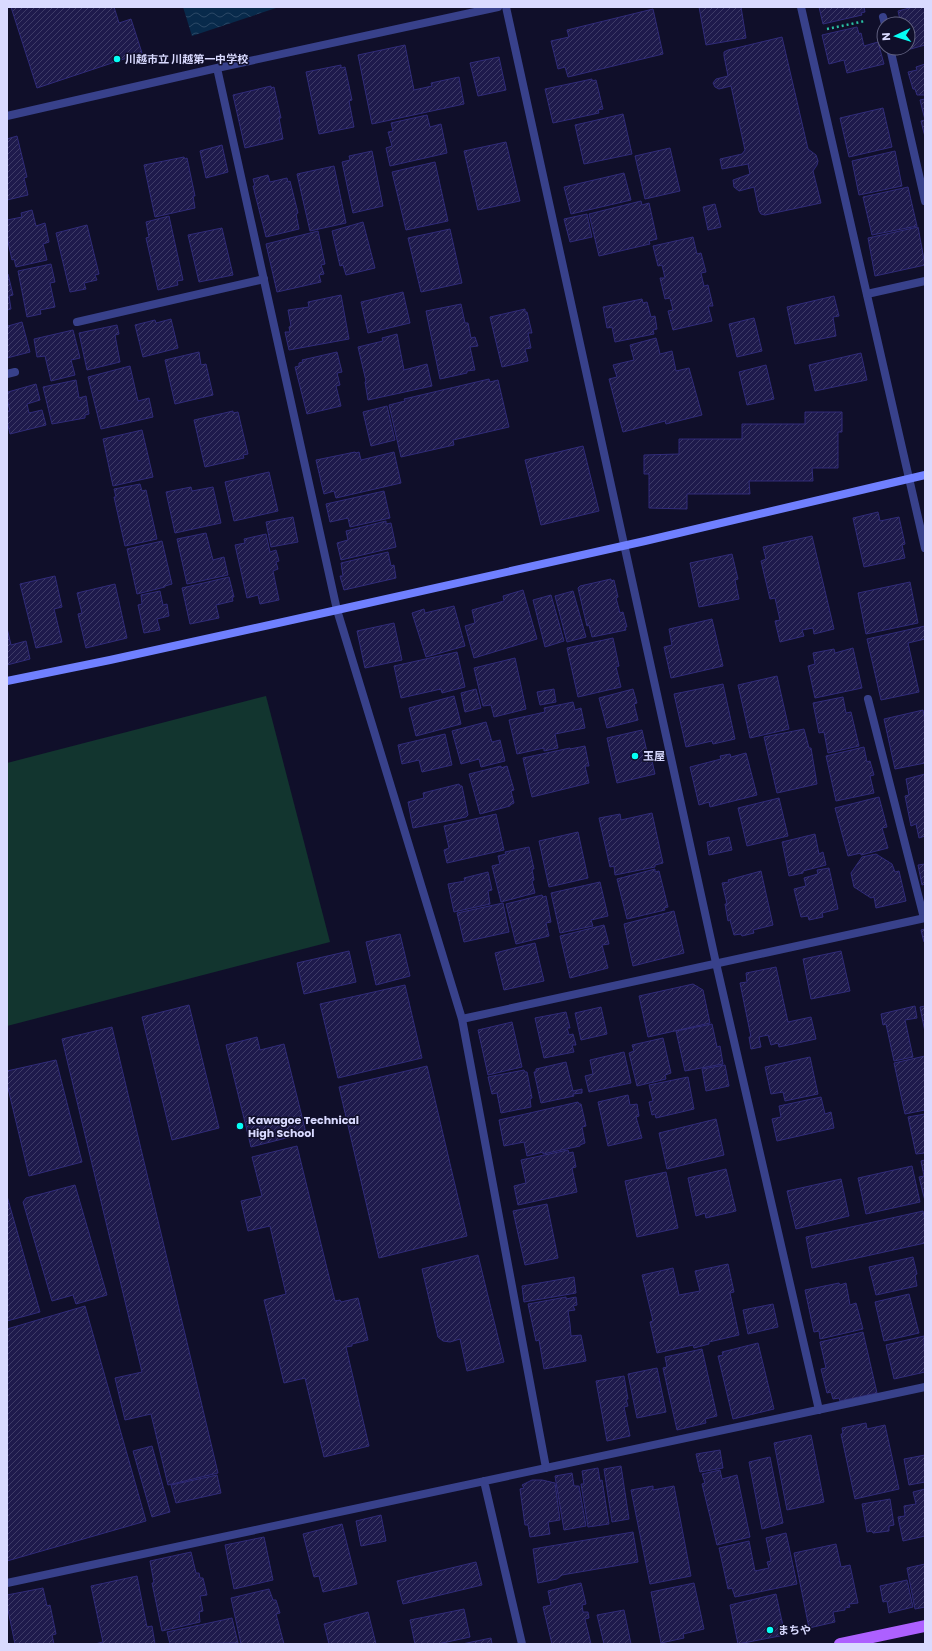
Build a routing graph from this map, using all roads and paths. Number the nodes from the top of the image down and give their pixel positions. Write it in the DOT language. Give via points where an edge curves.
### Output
graph roads {
  1 [pos="498,7"];
  2 [pos="506,7"];
  3 [pos="801,7"];
  4 [pos="876,21"];
  5 [pos="806,33"];
  6 [pos="892,56"];
  7 [pos="217,68"];
  8 [pos="7,116"];
  9 [pos="925,202"];
  10 [pos="264,279"];
  11 [pos="925,281"];
  12 [pos="867,294"];
  13 [pos="77,322"];
  14 [pos="925,476"];
  15 [pos="909,479"];
  16 [pos="625,544"];
  17 [pos="925,548"];
  18 [pos="337,610"];
  19 [pos="7,681"];
  20 [pos="868,699"];
  21 [pos="924,918"];
  22 [pos="716,963"];
  23 [pos="462,1019"];
  24 [pos="925,1387"];
  25 [pos="819,1410"];
  26 [pos="546,1468"];
  27 [pos="484,1481"];
  28 [pos="7,1583"];
  29 [pos="925,1626"];
  30 [pos="522,1644"];
  31 [pos="840,1644"];
  1 -- 7 [label="street"];
  2 -- 16 [label="street"];
  3 -- 5 [label="street"];
  4 -- 5 [label="path"];
  5 -- 12 [label="street"];
  6 -- 9 [label="street"];
  7 -- 8 [label="street"];
  7 -- 10 [label="street"];
  10 -- 13 [label="street"];
  10 -- 18 [label="street"];
  11 -- 12 [label="street"];
  12 -- 15 [label="street"];
  14 -- 15 [label="street"];
  15 -- 16 [label="street"];
  15 -- 17 [label="street"];
  16 -- 18 [label="street"];
  16 -- 22 [label="street"];
  18 -- 19 [label="street"];
  18 -- 23 [label="street"];
  20 -- 21 [label="street"];
  21 -- 22 [label="street"];
  22 -- 23 [label="street"];
  22 -- 25 [label="street"];
  23 -- 26 [label="street"];
  24 -- 25 [label="street"];
  25 -- 26 [label="street"];
  26 -- 27 [label="street"];
  27 -- 28 [label="street"];
  27 -- 30 [label="street"];
  29 -- 31 [label="main road"];
}
